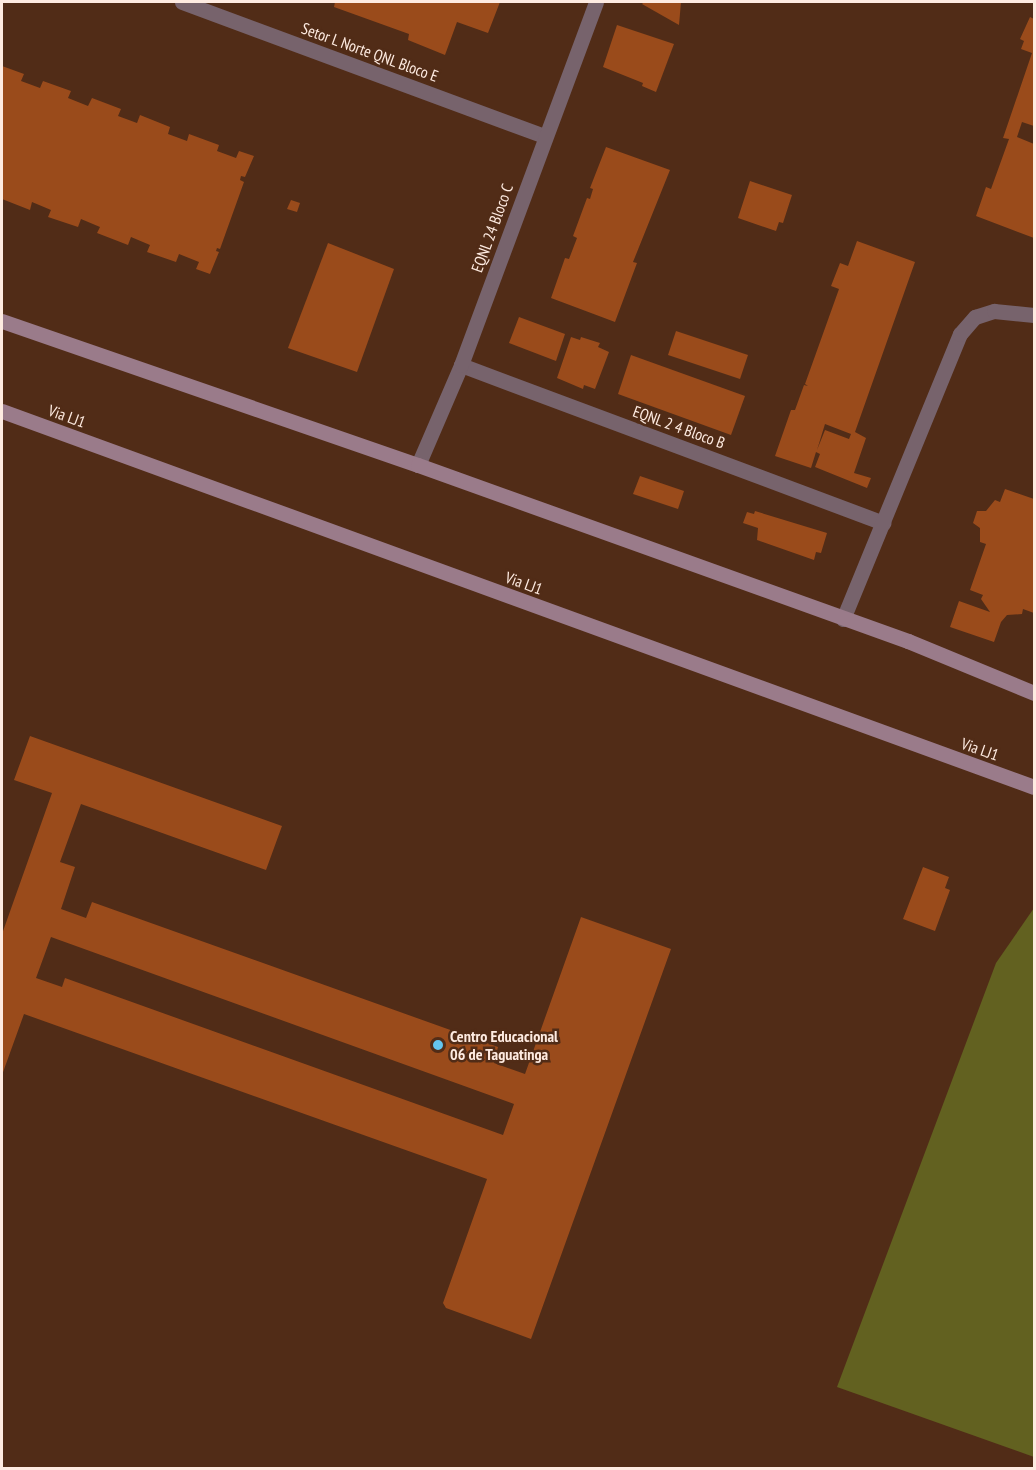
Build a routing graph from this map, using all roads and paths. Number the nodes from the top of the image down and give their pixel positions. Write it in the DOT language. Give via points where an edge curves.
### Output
graph roads {
  1 [pos="182,2"];
  2 [pos="596,2"];
  3 [pos="545,136"];
  4 [pos="1035,315"];
  5 [pos="2,321"];
  6 [pos="461,365"];
  7 [pos="2,411"];
  8 [pos="418,465"];
  9 [pos="883,523"];
  10 [pos="843,619"];
  11 [pos="1035,693"];
  12 [pos="1035,787"];
  1 -- 3 [label="street, Setor L Norte QNL Bloco E"];
  2 -- 3 [label="street, EQNL 24 Bloco C"];
  3 -- 6 [label="street, EQNL 24 Bloco C"];
  4 -- 9 [label="street" via="994,311 975,317 960,334"];
  5 -- 8 [label="main road"];
  6 -- 8 [label="street, EQNL 24 Bloco C"];
  6 -- 9 [label="street, EQNL 2 4 Bloco B"];
  7 -- 12 [label="main road, Via LJ1"];
  8 -- 10 [label="main road"];
  9 -- 10 [label="street"];
  10 -- 11 [label="main road"];
}
